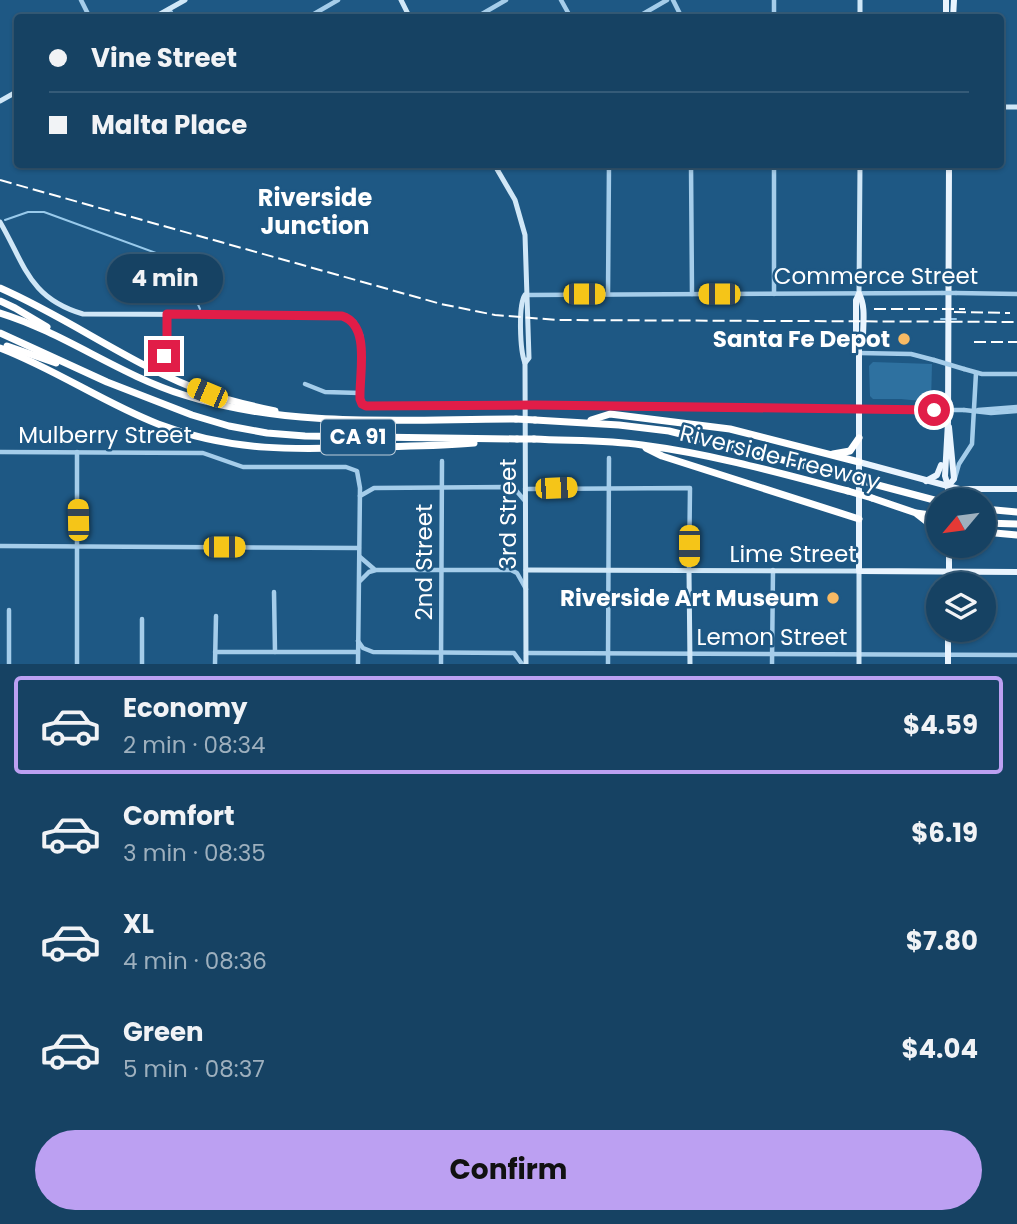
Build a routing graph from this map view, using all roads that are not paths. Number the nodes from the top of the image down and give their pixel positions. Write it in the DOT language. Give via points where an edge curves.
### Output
graph roads {
  1 [pos="185,0"];
  2 [pos="338,0"];
  3 [pos="506,0"];
  4 [pos="670,0"];
  5 [pos="169,9"];
  6 [pos="160,14"];
  7 [pos="172,14"];
  8 [pos="314,14"];
  9 [pos="482,14"];
  10 [pos="644,14"];
  11 [pos="496,168"];
  12 [pos="609,168"];
  13 [pos="691,168"];
  14 [pos="774,168"];
  15 [pos="860,168"];
  16 [pos="949,168"];
  17 [pos="0,222"];
  18 [pos="0,288"];
  19 [pos="608,294"];
  20 [pos="691,294"];
  21 [pos="774,294"];
  22 [pos="859,294"];
  23 [pos="1017,294"];
  24 [pos="525,295"];
  25 [pos="0,301"];
  26 [pos="0,313"];
  27 [pos="167,314"];
  28 [pos="354,322"];
  29 [pos="0,333"];
  30 [pos="68,340"];
  31 [pos="0,346"];
  32 [pos="859,353"];
  33 [pos="164,356"];
  34 [pos="976,373"];
  35 [pos="1017,374"];
  36 [pos="92,376"];
  37 [pos="305,383"];
  38 [pos="360,393"];
  39 [pos="525,405"];
  40 [pos="859,408"];
  41 [pos="1017,409"];
  42 [pos="974,411"];
  43 [pos="309,419"];
  44 [pos="584,422"];
  45 [pos="948,422"];
  46 [pos="859,438"];
  47 [pos="506,439"];
  48 [pos="639,444"];
  49 [pos="0,452"];
  50 [pos="77,452"];
  51 [pos="945,453"];
  52 [pos="832,454"];
  53 [pos="608,458"];
  54 [pos="442,461"];
  55 [pos="859,462"];
  56 [pos="360,478"];
  57 [pos="954,479"];
  58 [pos="926,481"];
  59 [pos="948,486"];
  60 [pos="607,487"];
  61 [pos="374,488"];
  62 [pos="441,488"];
  63 [pos="526,489"];
  64 [pos="1017,489"];
  65 [pos="360,496"];
  66 [pos="926,498"];
  67 [pos="526,502"];
  68 [pos="996,510"];
  69 [pos="1017,512"];
  70 [pos="859,519"];
  71 [pos="926,521"];
  72 [pos="996,523"];
  73 [pos="1017,524"];
  74 [pos="996,533"];
  75 [pos="1017,535"];
  76 [pos="0,546"];
  77 [pos="79,546"];
  78 [pos="359,548"];
  79 [pos="359,556"];
  80 [pos="949,558"];
  81 [pos="376,570"];
  82 [pos="526,570"];
  83 [pos="773,570"];
  84 [pos="442,571"];
  85 [pos="607,571"];
  86 [pos="689,571"];
  87 [pos="859,572"];
  88 [pos="926,572"];
  89 [pos="949,572"];
  90 [pos="996,572"];
  91 [pos="1017,572"];
  92 [pos="359,582"];
  93 [pos="526,589"];
  94 [pos="274,592"];
  95 [pos="9,610"];
  96 [pos="216,616"];
  97 [pos="142,619"];
  98 [pos="358,641"];
  99 [pos="948,642"];
  100 [pos="215,652"];
  101 [pos="275,652"];
  102 [pos="358,652"];
  103 [pos="373,652"];
  104 [pos="441,653"];
  105 [pos="526,653"];
  106 [pos="608,653"];
  107 [pos="690,654"];
  108 [pos="772,654"];
  109 [pos="860,654"];
  110 [pos="948,655"];
  111 [pos="1017,655"];
  112 [pos="9,664"];
  113 [pos="77,664"];
  114 [pos="142,664"];
  115 [pos="215,664"];
  116 [pos="358,664"];
  117 [pos="441,664"];
  118 [pos="524,664"];
  119 [pos="608,664"];
  120 [pos="690,664"];
  121 [pos="772,664"];
  122 [pos="859,664"];
  123 [pos="948,664"];
  1 -- 5 [label="main road"];
  2 -- 8 [label="street"];
  3 -- 9 [label="street"];
  4 -- 10 [label="street"];
  5 -- 6 [label="main road"];
  5 -- 7 [label="street"];
  11 -- 24 [label="main road, 3rd Street" via="515,200 525,234"];
  12 -- 19 [label="street"];
  13 -- 20 [label="street"];
  14 -- 21 [label="street"];
  15 -- 22 [label="main road"];
  16 -- 45 [label="main road"];
  17 -- 27 [label="main road" via="29,279 63,307 82,314"];
  18 -- 43 [label="highway" via="175,380 227,400"];
  19 -- 20 [label="street, Commerce Street"];
  19 -- 24 [label="street, Commerce Street"];
  20 -- 21 [label="street, Commerce Street"];
  21 -- 22 [label="street, Commerce Street"];
  22 -- 23 [label="street, Commerce Street, bridge"];
  22 -- 32 [label="main road"];
  24 -- 39 [label="main road, 3rd Street"];
  25 -- 30 [label="highway"];
  26 -- 30 [label="highway, Riverside Freeway / CA 91"];
  27 -- 28 [label="main road" via="342,316"];
  27 -- 33 [label="street"];
  28 -- 38 [label="street" via="361,335"];
  29 -- 36 [label="highway, Riverside Freeway / CA 91"];
  30 -- 43 [label="highway, Riverside Freeway / CA 91" via="132,375 183,395 252,413"];
  31 -- 36 [label="highway"];
  31 -- 47 [label="highway" via="146,419 209,440 291,450 445,446"];
  32 -- 34 [label="street, bridge" via="911,354"];
  32 -- 40 [label="main road"];
  34 -- 35 [label="street"];
  34 -- 42 [label="street"];
  36 -- 47 [label="highway, Riverside Freeway / CA 91" via="211,421 267,433"];
  37 -- 38 [label="street" via="325,392"];
  38 -- 39 [label="street" via="366,406"];
  39 -- 40 [label="street"];
  39 -- 63 [label="main road, 3rd Street"];
  40 -- 42 [label="street, bridge"];
  40 -- 46 [label="main road"];
  41 -- 42 [label="street"];
  42 -- 57 [label="street" via="972,444"];
  43 -- 44 [label="highway, Riverside Freeway / CA 91, bridge"];
  44 -- 52 [label="highway" via="610,414 690,423"];
  44 -- 66 [label="highway, Riverside Freeway / CA 91, bridge" via="669,431"];
  45 -- 51 [label="main road"];
  45 -- 57 [label="main road"];
  46 -- 52 [label="highway" via="850,451"];
  46 -- 55 [label="main road"];
  47 -- 48 [label="highway, Riverside Freeway / CA 91, bridge"];
  48 -- 70 [label="highway" via="663,456"];
  48 -- 71 [label="highway, Riverside Freeway / CA 91, bridge" via="706,455 848,491 916,513"];
  49 -- 50 [label="street, Mulberry Street"];
  50 -- 56 [label="street, Mulberry Street" via="203,453 243,467 346,467 357,471"];
  50 -- 77 [label="street"];
  51 -- 58 [label="main road" via="940,473"];
  51 -- 59 [label="main road"];
  52 -- 55 [label="highway"];
  53 -- 60 [label="street"];
  54 -- 62 [label="street, 2nd Street"];
  55 -- 58 [label="main road"];
  55 -- 70 [label="main road"];
  56 -- 61 [label="street, Mulberry Street"];
  56 -- 65 [label="street"];
  57 -- 59 [label="main road"];
  58 -- 59 [label="main road"];
  59 -- 64 [label="main road"];
  60 -- 63 [label="street"];
  60 -- 85 [label="street"];
  60 -- 86 [label="street" via="690,488"];
  61 -- 62 [label="street"];
  61 -- 65 [label="street"];
  62 -- 67 [label="street" via="514,488"];
  62 -- 84 [label="street, 2nd Street"];
  63 -- 67 [label="main road, 3rd Street"];
  65 -- 78 [label="street"];
  67 -- 82 [label="main road, 3rd Street"];
  68 -- 69 [label="highway"];
  70 -- 87 [label="main road"];
  72 -- 73 [label="highway"];
  74 -- 75 [label="highway"];
  76 -- 77 [label="street"];
  77 -- 78 [label="street"];
  77 -- 113 [label="street"];
  78 -- 79 [label="street"];
  79 -- 81 [label="street"];
  79 -- 92 [label="street"];
  80 -- 89 [label="main road"];
  81 -- 84 [label="street"];
  81 -- 92 [label="street"];
  82 -- 85 [label="main road, Lime Street"];
  82 -- 93 [label="main road, 3rd Street"];
  83 -- 86 [label="main road, Lime Street"];
  83 -- 87 [label="main road, Lime Street"];
  83 -- 108 [label="street"];
  84 -- 93 [label="street" via="511,570"];
  84 -- 104 [label="street, 2nd Street"];
  85 -- 86 [label="main road, Lime Street"];
  85 -- 106 [label="street"];
  86 -- 107 [label="main road"];
  87 -- 88 [label="main road, Lime Street"];
  87 -- 109 [label="main road"];
  90 -- 91 [label="main road, Lime Street"];
  92 -- 98 [label="street"];
  93 -- 105 [label="main road, 3rd Street"];
  94 -- 101 [label="street"];
  95 -- 112 [label="street"];
  96 -- 100 [label="street"];
  97 -- 114 [label="street"];
  98 -- 102 [label="street"];
  98 -- 103 [label="street"];
  99 -- 110 [label="main road"];
  100 -- 101 [label="street"];
  100 -- 115 [label="street"];
  101 -- 102 [label="street"];
  102 -- 116 [label="street"];
  103 -- 104 [label="street"];
  103 -- 116 [label="street"];
  104 -- 117 [label="street, 2nd Street"];
  104 -- 118 [label="street" via="514,653"];
  105 -- 106 [label="street, Lemon Street"];
  105 -- 118 [label="main road, 3rd Street"];
  106 -- 107 [label="street, Lemon Street"];
  106 -- 119 [label="street"];
  107 -- 108 [label="street, Lemon Street"];
  107 -- 120 [label="main road"];
  108 -- 109 [label="street, Lemon Street"];
  108 -- 121 [label="street"];
  109 -- 110 [label="street, Lemon Street"];
  109 -- 122 [label="main road"];
  110 -- 111 [label="street, Lemon Street"];
  110 -- 123 [label="main road"];
}
